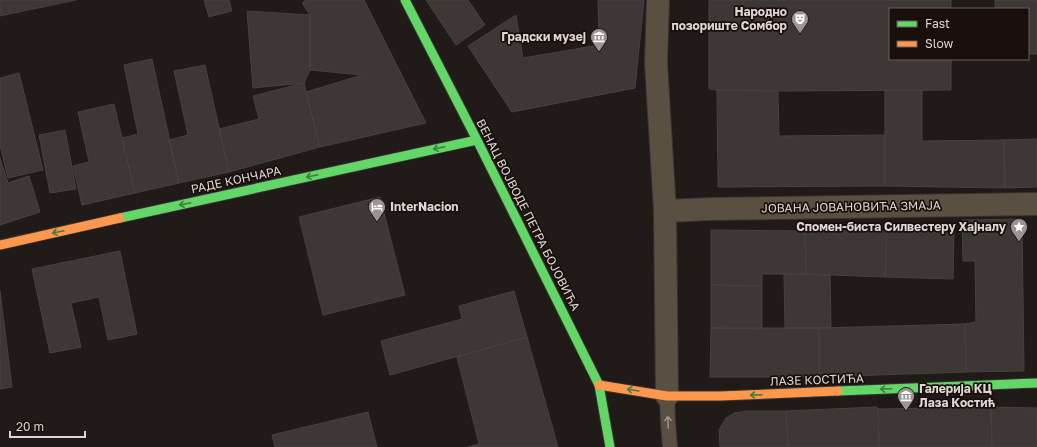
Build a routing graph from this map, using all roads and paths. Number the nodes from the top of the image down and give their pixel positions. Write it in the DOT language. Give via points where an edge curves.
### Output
graph roads {
  1 [pos="404,0"];
  2 [pos="658,0"];
  3 [pos="477,140"];
  4 [pos="1037,204"];
  5 [pos="665,211"];
  6 [pos="0,245"];
  7 [pos="1037,383"];
  8 [pos="600,385"];
  9 [pos="668,396"];
  10 [pos="610,447"];
  11 [pos="670,447"];
  1 -- 3 [label="street, ВЕНАЦ ВОЈВОДЕ ПЕТРА БОЈОВИЋА"];
  2 -- 5 [label="street" via="656,63"];
  3 -- 6 [label="street, РАДЕ КОНЧАРА, one-way"];
  3 -- 8 [label="street, ВЕНАЦ ВОЈВОДЕ ПЕТРА БОЈОВИЋА"];
  4 -- 5 [label="street, ЈОВАНА ЈОВАНОВИЋА ЗМАЈА"];
  5 -- 9 [label="street"];
  7 -- 9 [label="street, ЛАЗЕ КОСТИЋА, one-way"];
  9 -- 8 [label="street, ЛАЗЕ КОСТИЋА, one-way"];
  8 -- 10 [label="street, ВЕНАЦ ВОЈВОДЕ ПЕТРА БОЈОВИЋА"];
  11 -- 9 [label="lane, one-way"];
}
